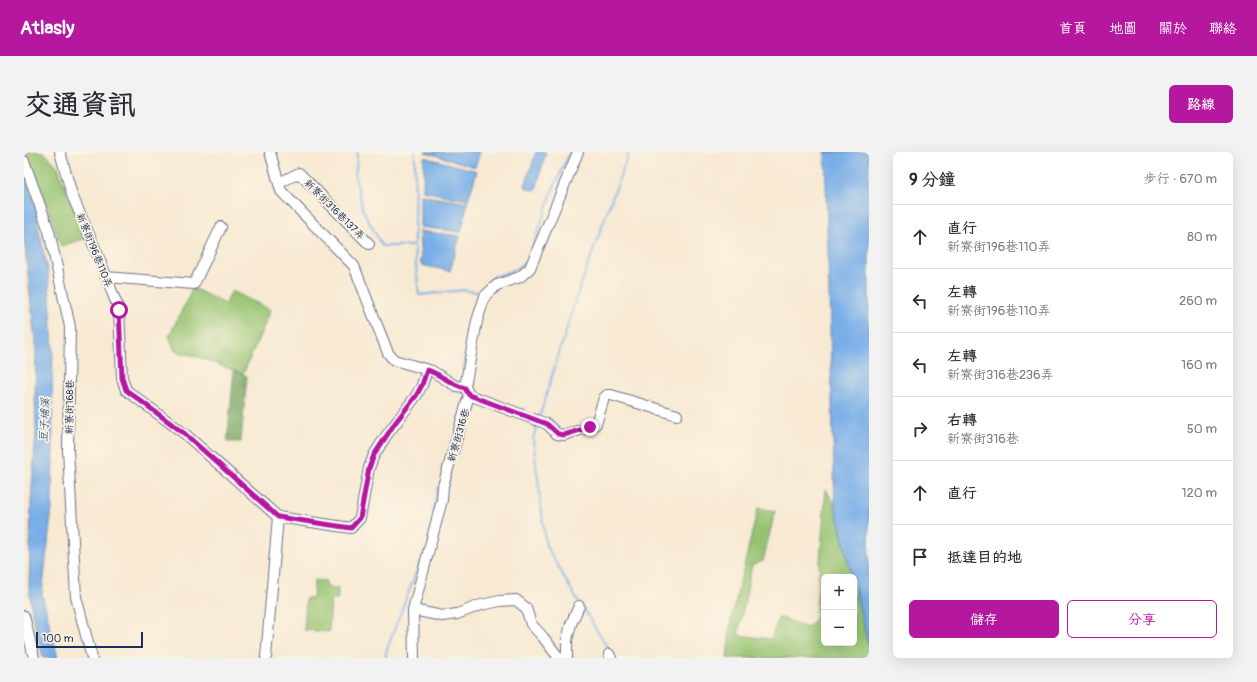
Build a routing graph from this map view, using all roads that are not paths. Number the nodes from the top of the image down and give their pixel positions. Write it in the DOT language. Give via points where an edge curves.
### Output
graph roads {
  1 [pos="60,152"];
  2 [pos="270,152"];
  3 [pos="578,152"];
  4 [pos="24,161"];
  5 [pos="279,183"];
  6 [pos="221,227"];
  7 [pos="369,244"];
  8 [pos="106,277"];
  9 [pos="427,370"];
  10 [pos="467,391"];
  11 [pos="677,415"];
  12 [pos="278,517"];
  13 [pos="579,606"];
  14 [pos="412,610"];
  15 [pos="24,616"];
  16 [pos="266,657"];
  17 [pos="34,658"];
  18 [pos="92,658"];
  19 [pos="414,658"];
  20 [pos="559,658"];
  21 [pos="567,658"];
  1 -- 8 [label="street, 新寮街196巷110弄" via="72,195"];
  2 -- 5 [label="street"];
  3 -- 10 [label="street, 新寮街316巷" via="530,268 520,277 497,285 485,296 478,321"];
  4 -- 18 [label="street, 新寮街168巷" via="49,231 70,327 68,450 76,597"];
  5 -- 7 [label="street, 新寮街316巷137弄" via="299,173"];
  5 -- 9 [label="street" via="281,191 354,266 388,353 394,360"];
  6 -- 8 [label="street" via="194,284"];
  8 -- 12 [label="street, 新寮街196巷110弄" via="119,310 122,378 126,390 185,434"];
  9 -- 10 [label="street"];
  9 -- 12 [label="street" via="416,396 374,455 369,468 360,518 351,528"];
  10 -- 11 [label="street" via="547,424 558,434 564,435 596,424 604,398 611,395"];
  10 -- 14 [label="street, 新寮街316巷" via="443,486 442,500"];
  12 -- 16 [label="street"];
  13 -- 21 [label="street" via="567,640"];
  14 -- 19 [label="street, 新寮街316巷"];
  14 -- 20 [label="street" via="442,616 457,614 500,600 516,600 526,608 531,624"];
  15 -- 17 [label="street"];
}
